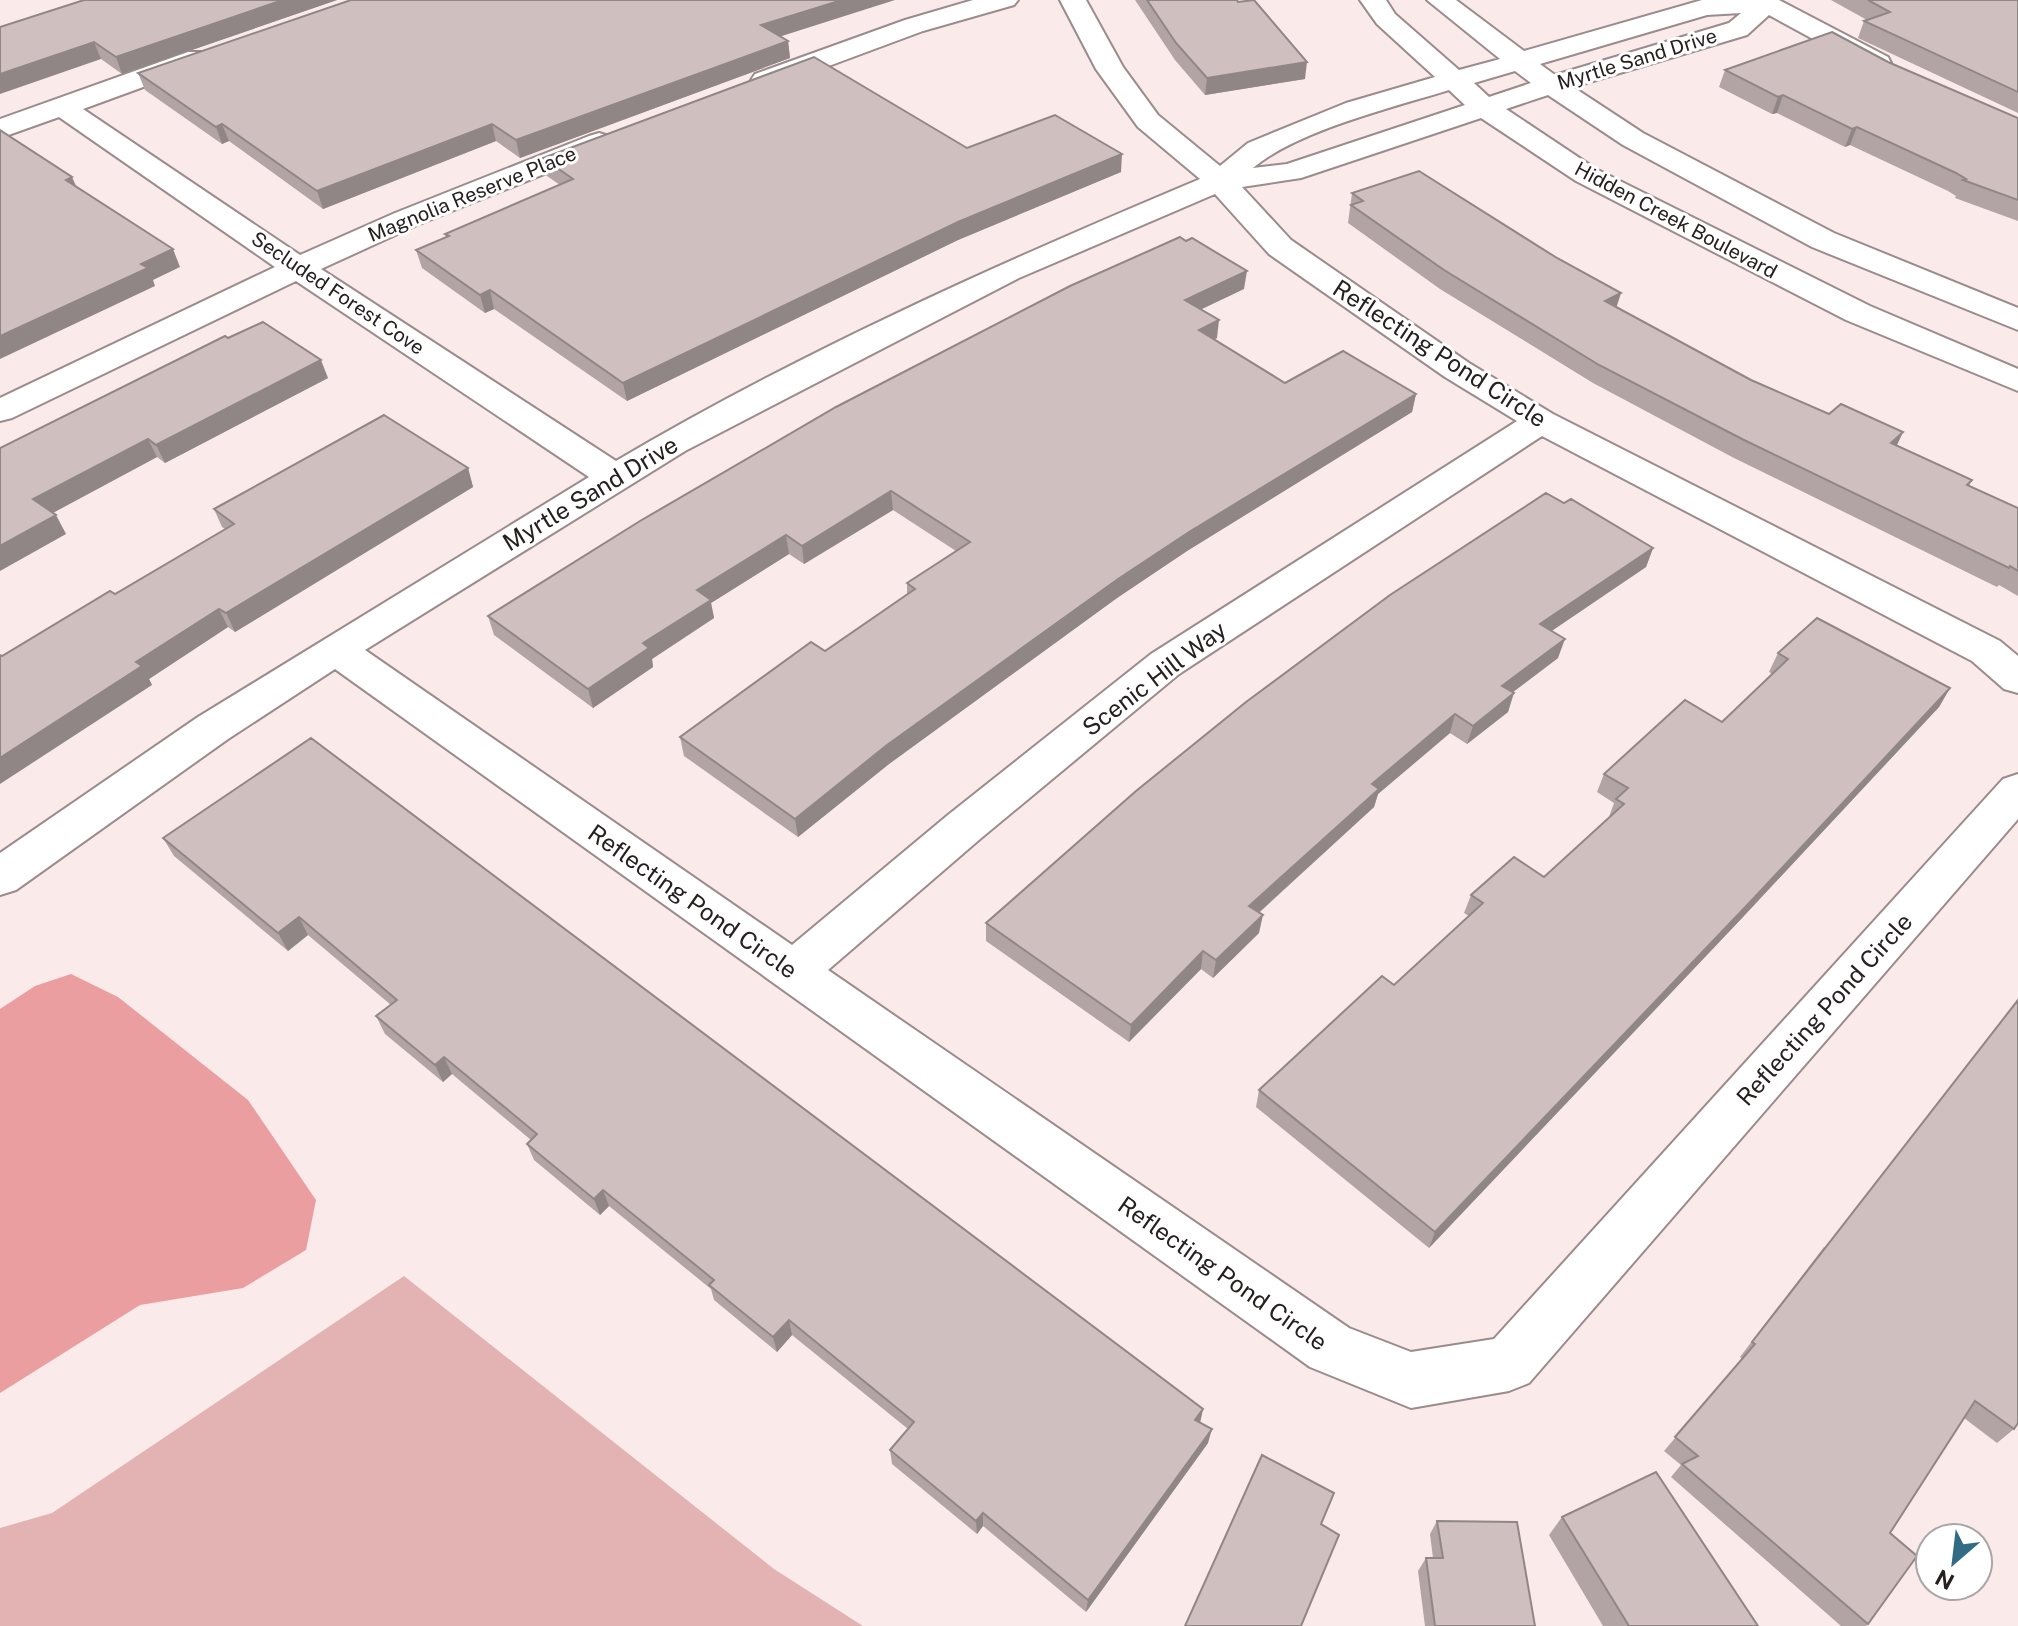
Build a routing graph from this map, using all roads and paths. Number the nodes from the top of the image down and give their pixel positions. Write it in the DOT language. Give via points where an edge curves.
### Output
graph roads {
  1 [pos="1005,0"];
  2 [pos="1073,0"];
  3 [pos="1373,0"];
  4 [pos="1440,0"];
  5 [pos="1764,2"];
  6 [pos="224,49"];
  7 [pos="1518,60"];
  8 [pos="1905,76"];
  9 [pos="1454,80"];
  10 [pos="1551,85"];
  11 [pos="735,91"];
  12 [pos="62,107"];
  13 [pos="1484,107"];
  14 [pos="0,129"];
  15 [pos="620,133"];
  16 [pos="1220,181"];
  17 [pos="298,268"];
  18 [pos="2018,320"];
  19 [pos="2018,381"];
  20 [pos="0,411"];
  21 [pos="1541,421"];
  22 [pos="615,477"];
  23 [pos="336,650"];
  24 [pos="2018,679"];
  25 [pos="2018,790"];
  26 [pos="0,877"];
  27 [pos="793,972"];
  1 -- 11 [label="street"];
  2 -- 16 [label="street" via="1110,69 1148,121"];
  3 -- 9 [label="street, Hidden Creek Boulevard" via="1386,19"];
  4 -- 7 [label="street"];
  5 -- 7 [label="street, Myrtle Sand Drive" via="1705,7"];
  5 -- 8 [label="street"];
  5 -- 10 [label="street, Myrtle Sand Drive" via="1738,29"];
  6 -- 12 [label="street"];
  7 -- 9 [label="street, Myrtle Sand Drive"];
  7 -- 10 [label="street"];
  9 -- 13 [label="street, Hidden Creek Boulevard"];
  9 -- 16 [label="street, Myrtle Sand Drive" via="1356,109 1258,149"];
  10 -- 13 [label="street, Myrtle Sand Drive"];
  10 -- 18 [label="street" via="1633,139 1823,240"];
  12 -- 14 [label="street"];
  12 -- 17 [label="street, Secluded Forest Cove"];
  13 -- 16 [label="street, Myrtle Sand Drive" via="1291,172"];
  13 -- 19 [label="street, Hidden Creek Boulevard" via="1599,182 1858,313"];
  15 -- 17 [label="street, Magnolia Reserve Place"];
  16 -- 21 [label="street, Reflecting Pond Circle" via="1280,247 1457,370"];
  16 -- 22 [label="street, Myrtle Sand Drive" via="1008,271 818,366"];
  17 -- 20 [label="street, Magnolia Reserve Place"];
  17 -- 22 [label="street, Secluded Forest Cove"];
  21 -- 24 [label="street, Reflecting Pond Circle" via="1986,651"];
  21 -- 27 [label="street, Scenic Hill Way" via="1165,664"];
  22 -- 23 [label="street, Myrtle Sand Drive"];
  23 -- 26 [label="street, Myrtle Sand Drive" via="213,728"];
  23 -- 27 [label="street, Reflecting Pond Circle"];
  25 -- 27 [label="street, Reflecting Pond Circle" via="1509,1364 1411,1380 1330,1348"];
}
